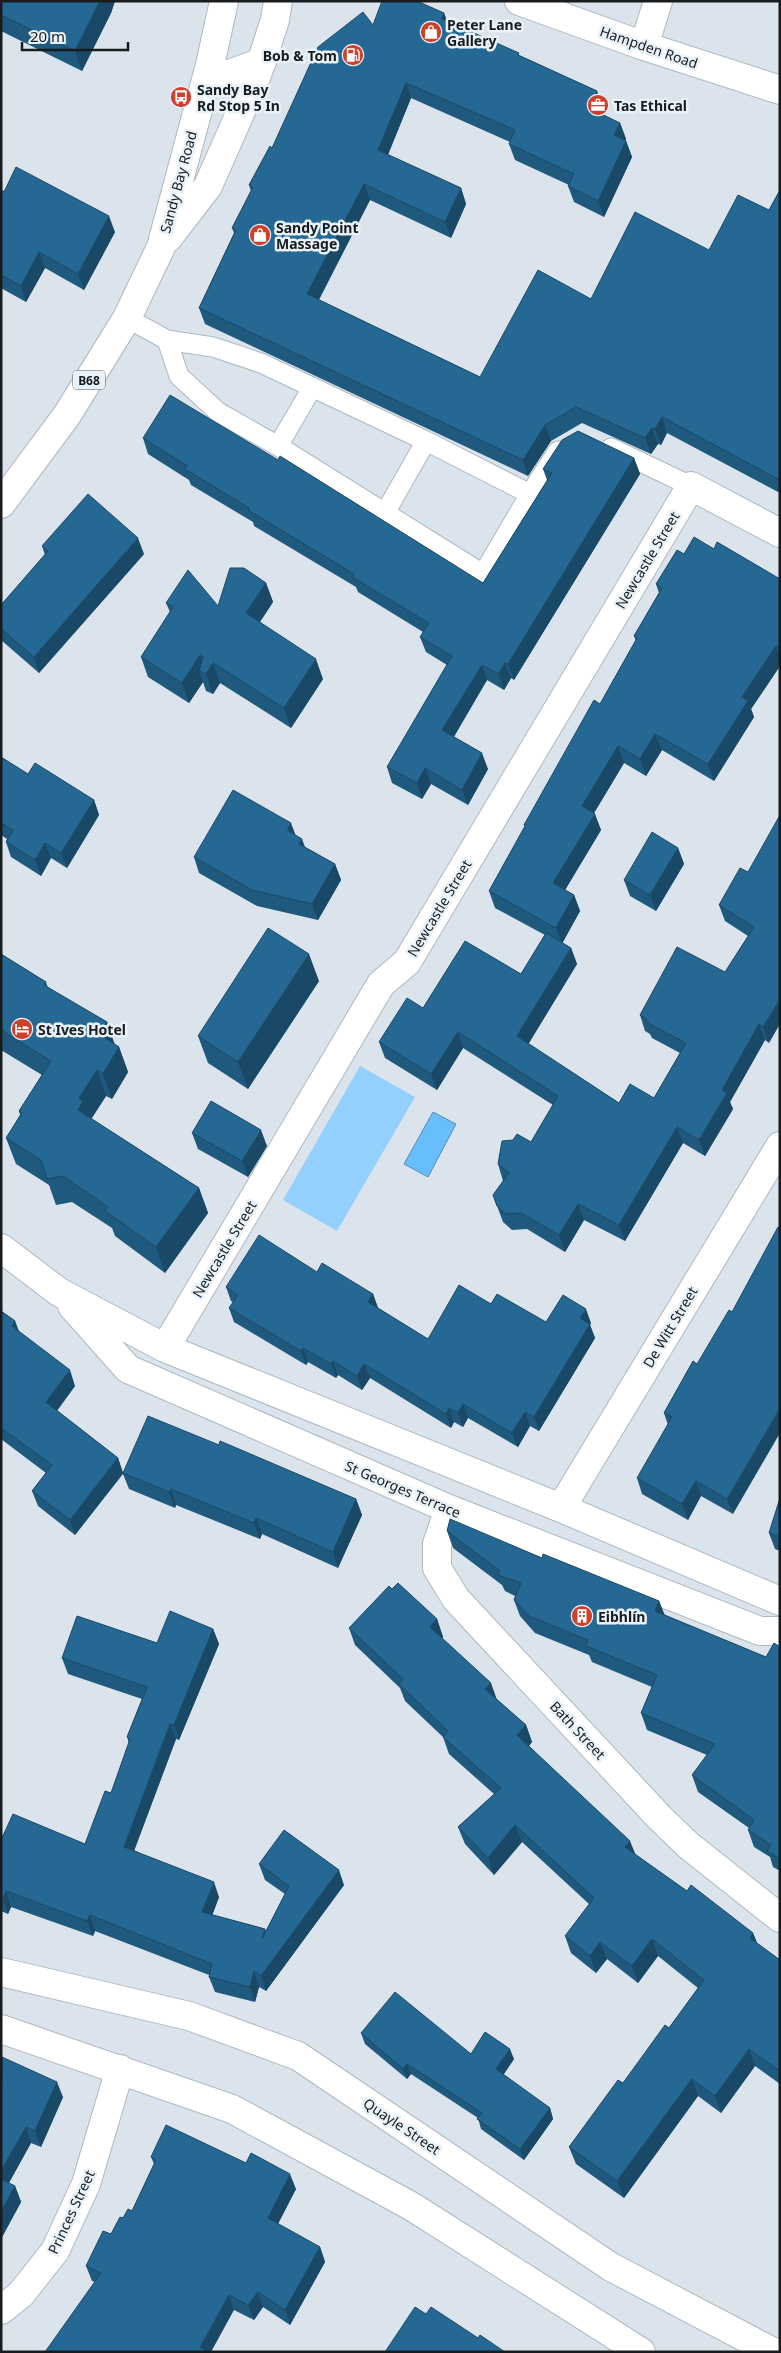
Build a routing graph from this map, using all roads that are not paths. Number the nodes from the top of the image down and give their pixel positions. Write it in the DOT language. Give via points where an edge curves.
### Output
graph roads {
  1 [pos="224,1"];
  2 [pos="278,1"];
  3 [pos="519,1"];
  4 [pos="658,1"];
  5 [pos="644,46"];
  6 [pos="262,62"];
  7 [pos="205,83"];
  8 [pos="780,90"];
  9 [pos="161,247"];
  10 [pos="127,318"];
  11 [pos="167,340"];
  12 [pos="312,388"];
  13 [pos="426,441"];
  14 [pos="278,446"];
  15 [pos="691,486"];
  16 [pos="530,494"];
  17 [pos="1,504"];
  18 [pos="385,513"];
  19 [pos="780,533"];
  20 [pos="780,1146"];
  21 [pos="1,1248"];
  22 [pos="59,1292"];
  23 [pos="165,1348"];
  24 [pos="561,1508"];
  25 [pos="449,1509"];
  26 [pos="780,1601"];
  27 [pos="780,1631"];
  28 [pos="780,1918"];
  29 [pos="1,1972"];
  30 [pos="1,2028"];
  31 [pos="120,2068"];
  32 [pos="1,2310"];
  33 [pos="641,2352"];
  34 [pos="773,2352"];
  1 -- 7 [label="street, Sandy Bay Road / B68"];
  2 -- 6 [label="street, Sandy Bay Road / B68"];
  3 -- 5 [label="street, Hampden Road"];
  4 -- 5 [label="street"];
  5 -- 8 [label="street, Hampden Road"];
  6 -- 7 [label="street"];
  6 -- 9 [label="street, Sandy Bay Road / B68" via="208,186"];
  7 -- 9 [label="street, Sandy Bay Road / B68"];
  9 -- 10 [label="street, Sandy Bay Road / B68"];
  10 -- 11 [label="lane"];
  10 -- 17 [label="street, Sandy Bay Road / B68" via="67,415"];
  11 -- 12 [label="lane" via="213,347 261,364"];
  11 -- 14 [label="lane" via="179,376 218,412"];
  12 -- 13 [label="lane"];
  12 -- 14 [label="lane"];
  13 -- 16 [label="lane"];
  13 -- 18 [label="lane"];
  14 -- 18 [label="lane"];
  15 -- 16 [label="lane" via="584,438 560,447"];
  15 -- 19 [label="street"];
  15 -- 23 [label="street, Newcastle Street" via="407,962 381,984"];
  16 -- 18 [label="lane" via="483,574"];
  20 -- 24 [label="street, De Witt Street"];
  21 -- 22 [label="street, St Georges Terrace"];
  22 -- 23 [label="street, St Georges Terrace"];
  22 -- 25 [label="street, St Georges Terrace" via="128,1369"];
  23 -- 24 [label="street, St Georges Terrace"];
  24 -- 26 [label="street, St Georges Terrace"];
  25 -- 27 [label="street, St Georges Terrace" via="760,1631"];
  25 -- 28 [label="street, Bath Street" via="437,1544 437,1568 456,1599 688,1846"];
  29 -- 34 [label="street, Quayle Street" via="189,2016 298,2056 611,2267"];
  30 -- 31 [label="street"];
  31 -- 32 [label="street, Princes Street" via="86,2184 55,2251 21,2294"];
  31 -- 33 [label="street" via="232,2109 412,2206"];
}
